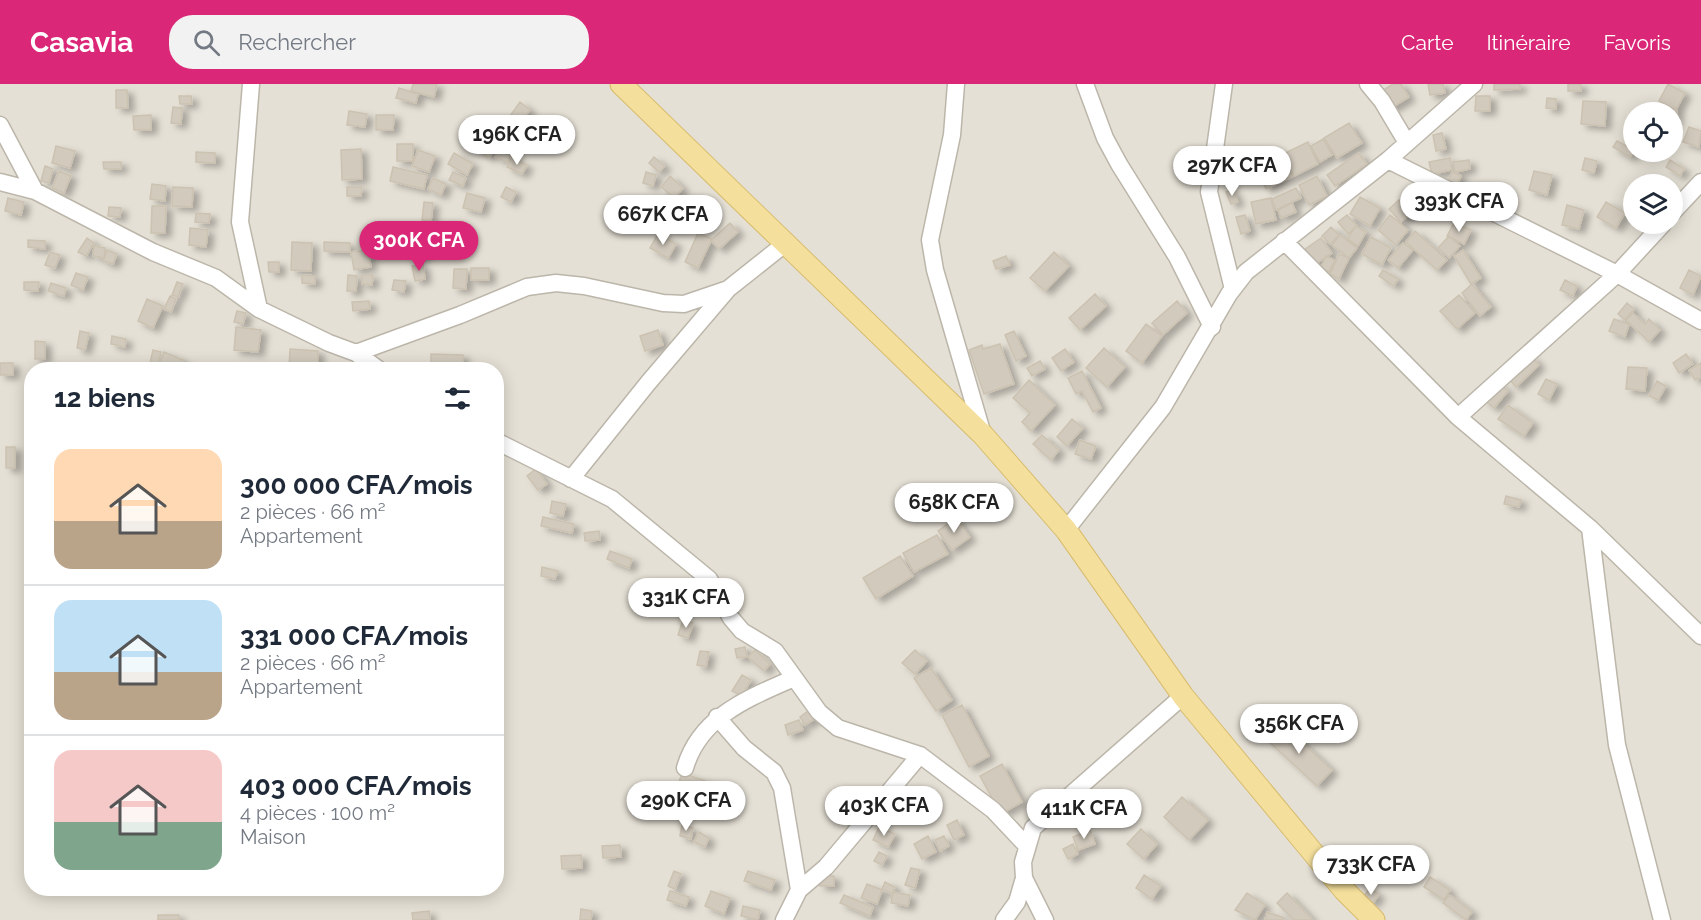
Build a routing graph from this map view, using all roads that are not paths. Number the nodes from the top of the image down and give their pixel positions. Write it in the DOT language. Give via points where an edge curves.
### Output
graph roads {
  1 [pos="250,84"];
  2 [pos="621,84"];
  3 [pos="956,84"];
  4 [pos="1085,84"];
  5 [pos="1224,84"];
  6 [pos="1368,84"];
  7 [pos="1474,84"];
  8 [pos="0,125"];
  9 [pos="1407,143"];
  10 [pos="1388,160"];
  11 [pos="0,182"];
  12 [pos="1701,182"];
  13 [pos="34,191"];
  14 [pos="1683,201"];
  15 [pos="1654,234"];
  16 [pos="1284,241"];
  17 [pos="786,243"];
  18 [pos="1617,274"];
  19 [pos="728,289"];
  20 [pos="1233,289"];
  21 [pos="260,309"];
  22 [pos="1701,321"];
  23 [pos="1212,327"];
  24 [pos="356,353"];
  25 [pos="368,362"];
  26 [pos="1458,417"];
  27 [pos="983,435"];
  28 [pos="504,445"];
  29 [pos="571,478"];
  30 [pos="1590,528"];
  31 [pos="1066,530"];
  32 [pos="1701,636"];
  33 [pos="794,678"];
  34 [pos="1183,696"];
  35 [pos="717,717"];
  36 [pos="920,755"];
  37 [pos="685,768"];
  38 [pos="1026,845"];
  39 [pos="1024,878"];
  40 [pos="799,890"];
  41 [pos="1369,918"];
  42 [pos="784,920"];
  43 [pos="1004,920"];
  44 [pos="1045,920"];
  45 [pos="1662,920"];
  1 -- 21 [label="street" via="240,222"];
  2 -- 17 [label="main road"];
  3 -- 27 [label="street" via="952,135 930,240 935,270"];
  4 -- 23 [label="street" via="1105,138 1178,257"];
  5 -- 20 [label="street" via="1209,192"];
  6 -- 9 [label="street"];
  7 -- 9 [label="street"];
  8 -- 13 [label="street"];
  9 -- 10 [label="street"];
  10 -- 16 [label="street"];
  10 -- 18 [label="street"];
  11 -- 13 [label="street"];
  12 -- 14 [label="street"];
  13 -- 21 [label="street" via="153,252 216,278"];
  15 -- 18 [label="street"];
  16 -- 20 [label="street" via="1246,272"];
  16 -- 26 [label="street"];
  17 -- 19 [label="street"];
  17 -- 27 [label="main road"];
  18 -- 22 [label="street"];
  18 -- 26 [label="street"];
  19 -- 24 [label="street" via="684,304 556,282"];
  19 -- 29 [label="street"];
  20 -- 23 [label="street"];
  21 -- 24 [label="street" via="329,344"];
  23 -- 31 [label="street" via="1163,407"];
  24 -- 25 [label="street"];
  26 -- 30 [label="street"];
  27 -- 31 [label="main road"];
  28 -- 29 [label="street"];
  29 -- 33 [label="street" via="612,499 709,579 742,631 775,651"];
  30 -- 32 [label="street"];
  30 -- 45 [label="street" via="1617,745"];
  31 -- 34 [label="main road"];
  33 -- 35 [label="street"];
  33 -- 36 [label="street" via="819,712 838,728"];
  34 -- 38 [label="street" via="1041,817"];
  34 -- 41 [label="main road"];
  35 -- 37 [label="street" via="702,732"];
  35 -- 40 [label="street" via="744,748 774,772 782,788"];
  36 -- 38 [label="street" via="993,810"];
  36 -- 40 [label="street" via="826,867"];
  38 -- 39 [label="street"];
  39 -- 43 [label="street" via="1017,902"];
  39 -- 44 [label="street"];
  40 -- 42 [label="street"];
}
